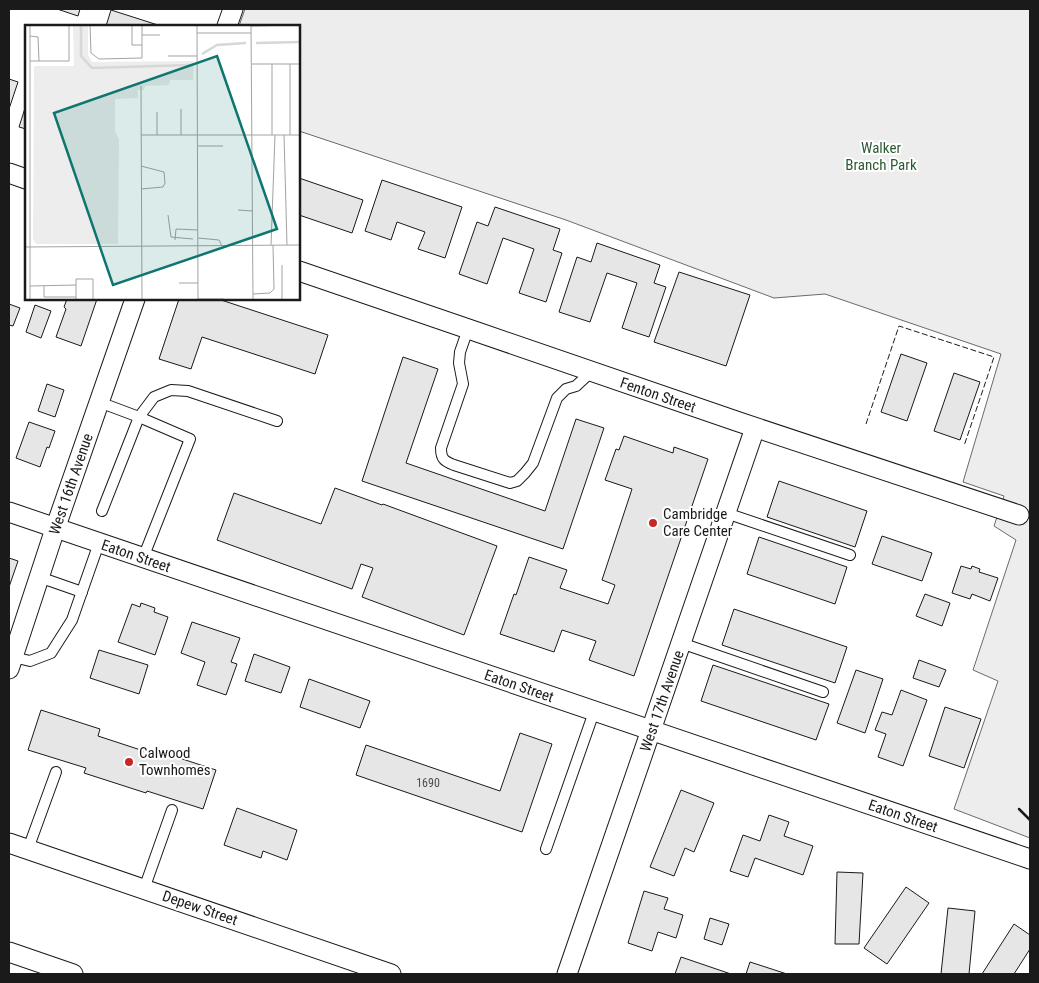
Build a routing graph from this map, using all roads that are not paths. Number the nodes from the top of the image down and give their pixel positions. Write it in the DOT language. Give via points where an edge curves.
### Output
graph roads {
  1 [pos="233,9"];
  2 [pos="227,25"];
  3 [pos="9,173"];
  4 [pos="25,179"];
  5 [pos="300,271"];
  6 [pos="134,300"];
  7 [pos="468,328"];
  8 [pos="591,372"];
  9 [pos="99,402"];
  10 [pos="139,417"];
  11 [pos="277,421"];
  12 [pos="755,428"];
  13 [pos="102,511"];
  14 [pos="9,512"];
  15 [pos="726,513"];
  16 [pos="1019,515"];
  17 [pos="55,528"];
  18 [pos="99,543"];
  19 [pos="850,556"];
  20 [pos="143,558"];
  21 [pos="39,577"];
  22 [pos="82,592"];
  23 [pos="681,644"];
  24 [pos="11,663"];
  25 [pos="823,692"];
  26 [pos="594,712"];
  27 [pos="651,731"];
  28 [pos="56,772"];
  29 [pos="172,810"];
  30 [pos="9,843"];
  31 [pos="28,849"];
  32 [pos="546,849"];
  33 [pos="1030,859"];
  34 [pos="144,889"];
  35 [pos="9,952"];
  36 [pos="74,974"];
  37 [pos="391,974"];
  38 [pos="567,974"];
  1 -- 2 [label="street"];
  3 -- 4 [label="street"];
  5 -- 7 [label="street, Fenton Street"];
  6 -- 9 [label="street, West 16th Avenue"];
  7 -- 8 [label="street, Fenton Street"];
  7 -- 8 [label="lane" via="459,363 463,384 441,448 441,456 454,466 510,483 517,481 533,463 557,398"];
  8 -- 12 [label="street, Fenton Street"];
  9 -- 10 [label="lane"];
  9 -- 17 [label="street, West 16th Avenue"];
  10 -- 11 [label="lane" via="154,397 171,390 188,391"];
  10 -- 13 [label="lane"];
  10 -- 20 [label="lane" via="190,439"];
  12 -- 15 [label="street, West 17th Avenue"];
  12 -- 16 [label="street, Fenton Street"];
  14 -- 17 [label="street, Eaton Street"];
  15 -- 19 [label="lane"];
  15 -- 23 [label="street, West 17th Avenue"];
  17 -- 18 [label="street, Eaton Street"];
  17 -- 21 [label="street, West 16th Avenue"];
  18 -- 20 [label="street, Eaton Street"];
  18 -- 22 [label="lane"];
  20 -- 26 [label="street, Eaton Street"];
  21 -- 22 [label="lane"];
  21 -- 24 [label="street, West 16th Avenue"];
  22 -- 24 [label="lane" via="72,620 51,653 30,661"];
  23 -- 25 [label="lane"];
  23 -- 27 [label="street, West 17th Avenue"];
  26 -- 27 [label="street, Eaton Street"];
  26 -- 32 [label="lane"];
  27 -- 33 [label="street, Eaton Street"];
  27 -- 38 [label="street, West 17th Avenue"];
  28 -- 31 [label="lane"];
  29 -- 34 [label="lane"];
  30 -- 31 [label="street, Depew Street"];
  31 -- 34 [label="street, Depew Street"];
  34 -- 37 [label="street, Depew Street"];
  35 -- 36 [label="street"];
}
